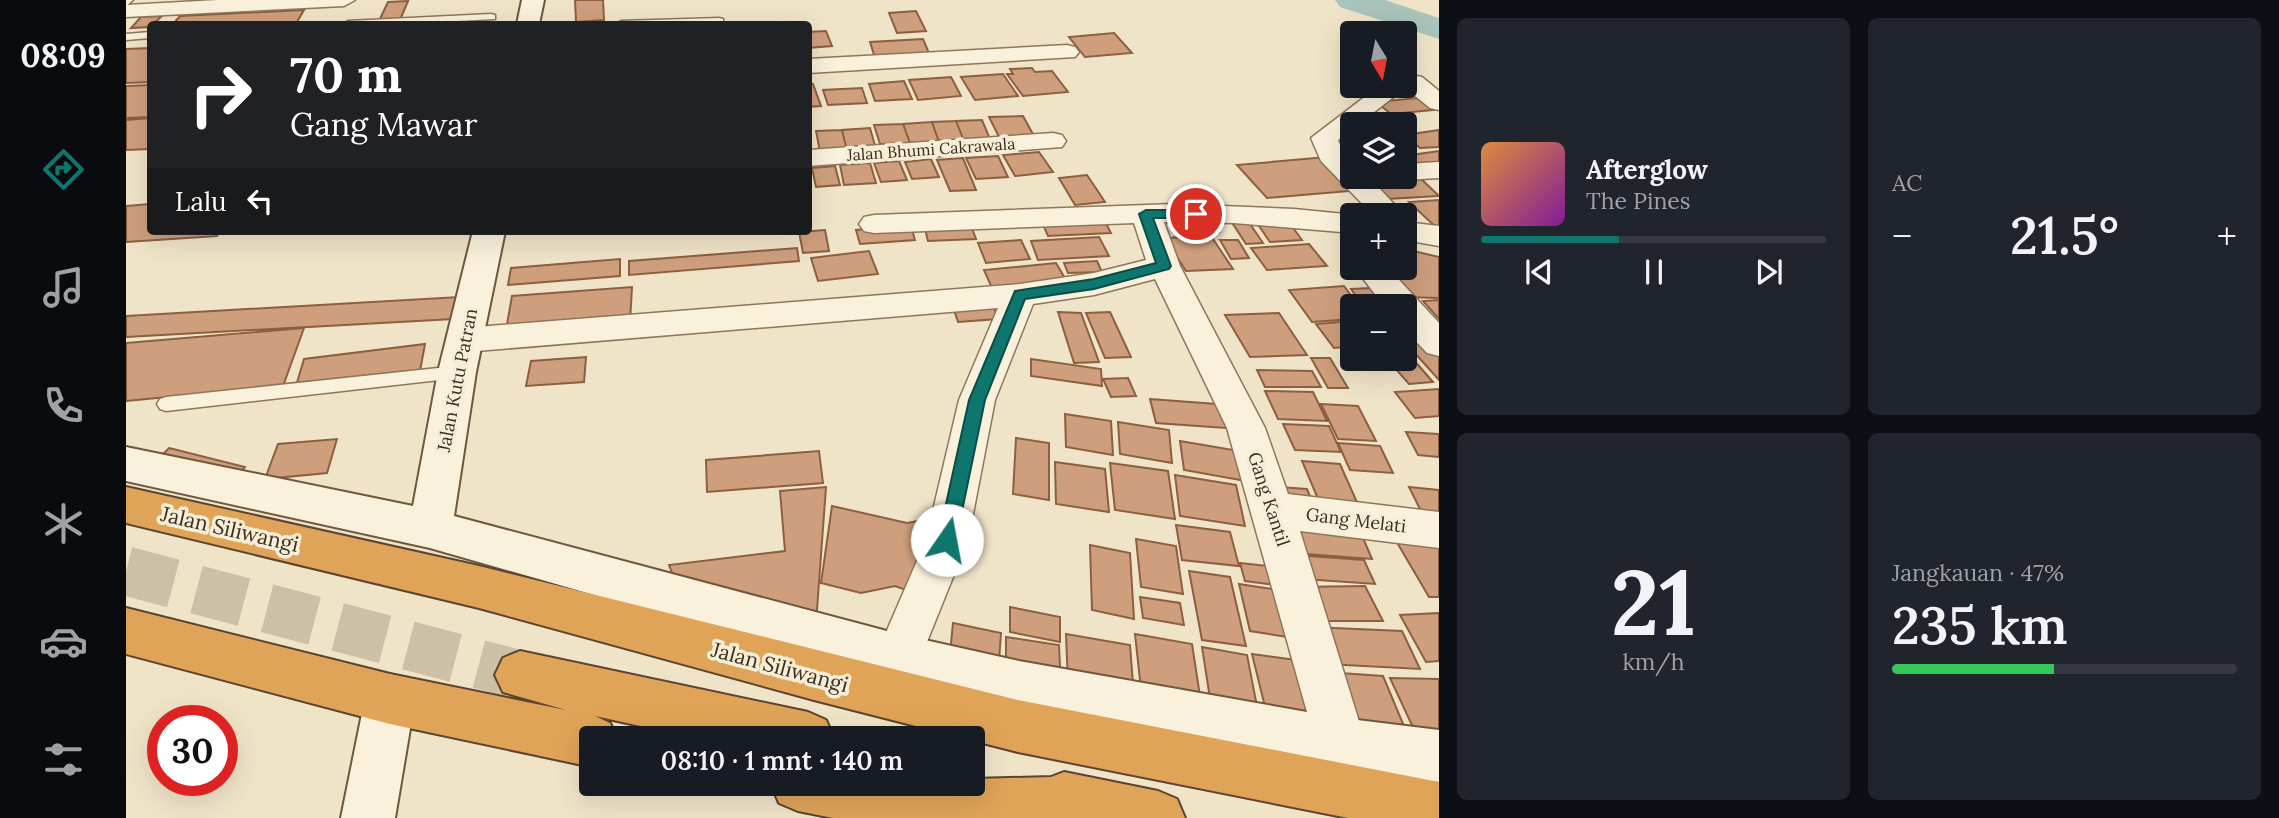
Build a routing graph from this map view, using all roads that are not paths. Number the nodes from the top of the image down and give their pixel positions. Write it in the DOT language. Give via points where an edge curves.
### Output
graph roads {
  1 [pos="344,0"];
  2 [pos="533,0"];
  3 [pos="126,11"];
  4 [pos="491,16"];
  5 [pos="402,21"];
  6 [pos="529,21"];
  7 [pos="147,36"];
  8 [pos="126,37"];
  9 [pos="1067,52"];
  10 [pos="812,66"];
  11 [pos="1418,86"];
  12 [pos="1378,98"];
  13 [pos="1439,103"];
  14 [pos="1359,112"];
  15 [pos="1340,126"];
  16 [pos="1053,141"];
  17 [pos="812,158"];
  18 [pos="1340,164"];
  19 [pos="1439,170"];
  20 [pos="1417,171"];
  21 [pos="1365,189"];
  22 [pos="1378,203"];
  23 [pos="1146,214"];
  24 [pos="1340,222"];
  25 [pos="874,224"];
  26 [pos="1417,233"];
  27 [pos="488,235"];
  28 [pos="1439,236"];
  29 [pos="1164,266"];
  30 [pos="1381,280"];
  31 [pos="1392,294"];
  32 [pos="1020,295"];
  33 [pos="1417,321"];
  34 [pos="1439,344"];
  35 [pos="460,356"];
  36 [pos="166,404"];
  37 [pos="126,464"];
  38 [pos="126,505"];
  39 [pos="1273,510"];
  40 [pos="430,529"];
  41 [pos="1439,530"];
  42 [pos="126,631"];
  43 [pos="898,658"];
  44 [pos="520,675"];
  45 [pos="390,699"];
  46 [pos="657,726"];
  47 [pos="579,738"];
  48 [pos="1439,756"];
  49 [pos="1341,768"];
  50 [pos="985,782"];
  51 [pos="867,796"];
  52 [pos="1089,804"];
  53 [pos="1439,809"];
  54 [pos="368,818"];
  55 [pos="1158,818"];
  1 -- 3 [label="street"];
  2 -- 6 [label="street"];
  4 -- 5 [label="lane"];
  7 -- 8 [label="lane"];
  9 -- 10 [label="street"];
  11 -- 13 [label="street"];
  12 -- 14 [label="street"];
  15 -- 18 [label="street" via="1324,138"];
  16 -- 17 [label="street, Jalan Bhumi Cakrawala"];
  19 -- 20 [label="street"];
  21 -- 22 [label="street"];
  23 -- 24 [label="street" via="1247,214"];
  23 -- 25 [label="street"];
  23 -- 29 [label="street, Gang Kantil"];
  26 -- 28 [label="street"];
  27 -- 35 [label="street, Jalan Kutu Patran"];
  29 -- 32 [label="street" via="1094,284"];
  29 -- 39 [label="street, Gang Kantil" via="1246,428"];
  30 -- 31 [label="street"];
  32 -- 35 [label="street"];
  32 -- 43 [label="street" via="977,400 947,540"];
  33 -- 34 [label="street"];
  35 -- 36 [label="lane"];
  35 -- 40 [label="street, Jalan Kutu Patran"];
  37 -- 40 [label="street"];
  38 -- 49 [label="highway, Jalan Siliwangi" via="479,587 1018,726"];
  39 -- 41 [label="street, Gang Melati"];
  39 -- 49 [label="street, Gang Kantil"];
  40 -- 43 [label="street"];
  42 -- 45 [label="highway"];
  43 -- 49 [label="street"];
  44 -- 46 [label="highway"];
  45 -- 47 [label="highway"];
  45 -- 54 [label="street"];
  48 -- 49 [label="street"];
  49 -- 53 [label="highway, Jalan Siliwangi"];
  50 -- 52 [label="highway"];
  51 -- 52 [label="highway" via="913,807"];
  52 -- 55 [label="highway"];
}
